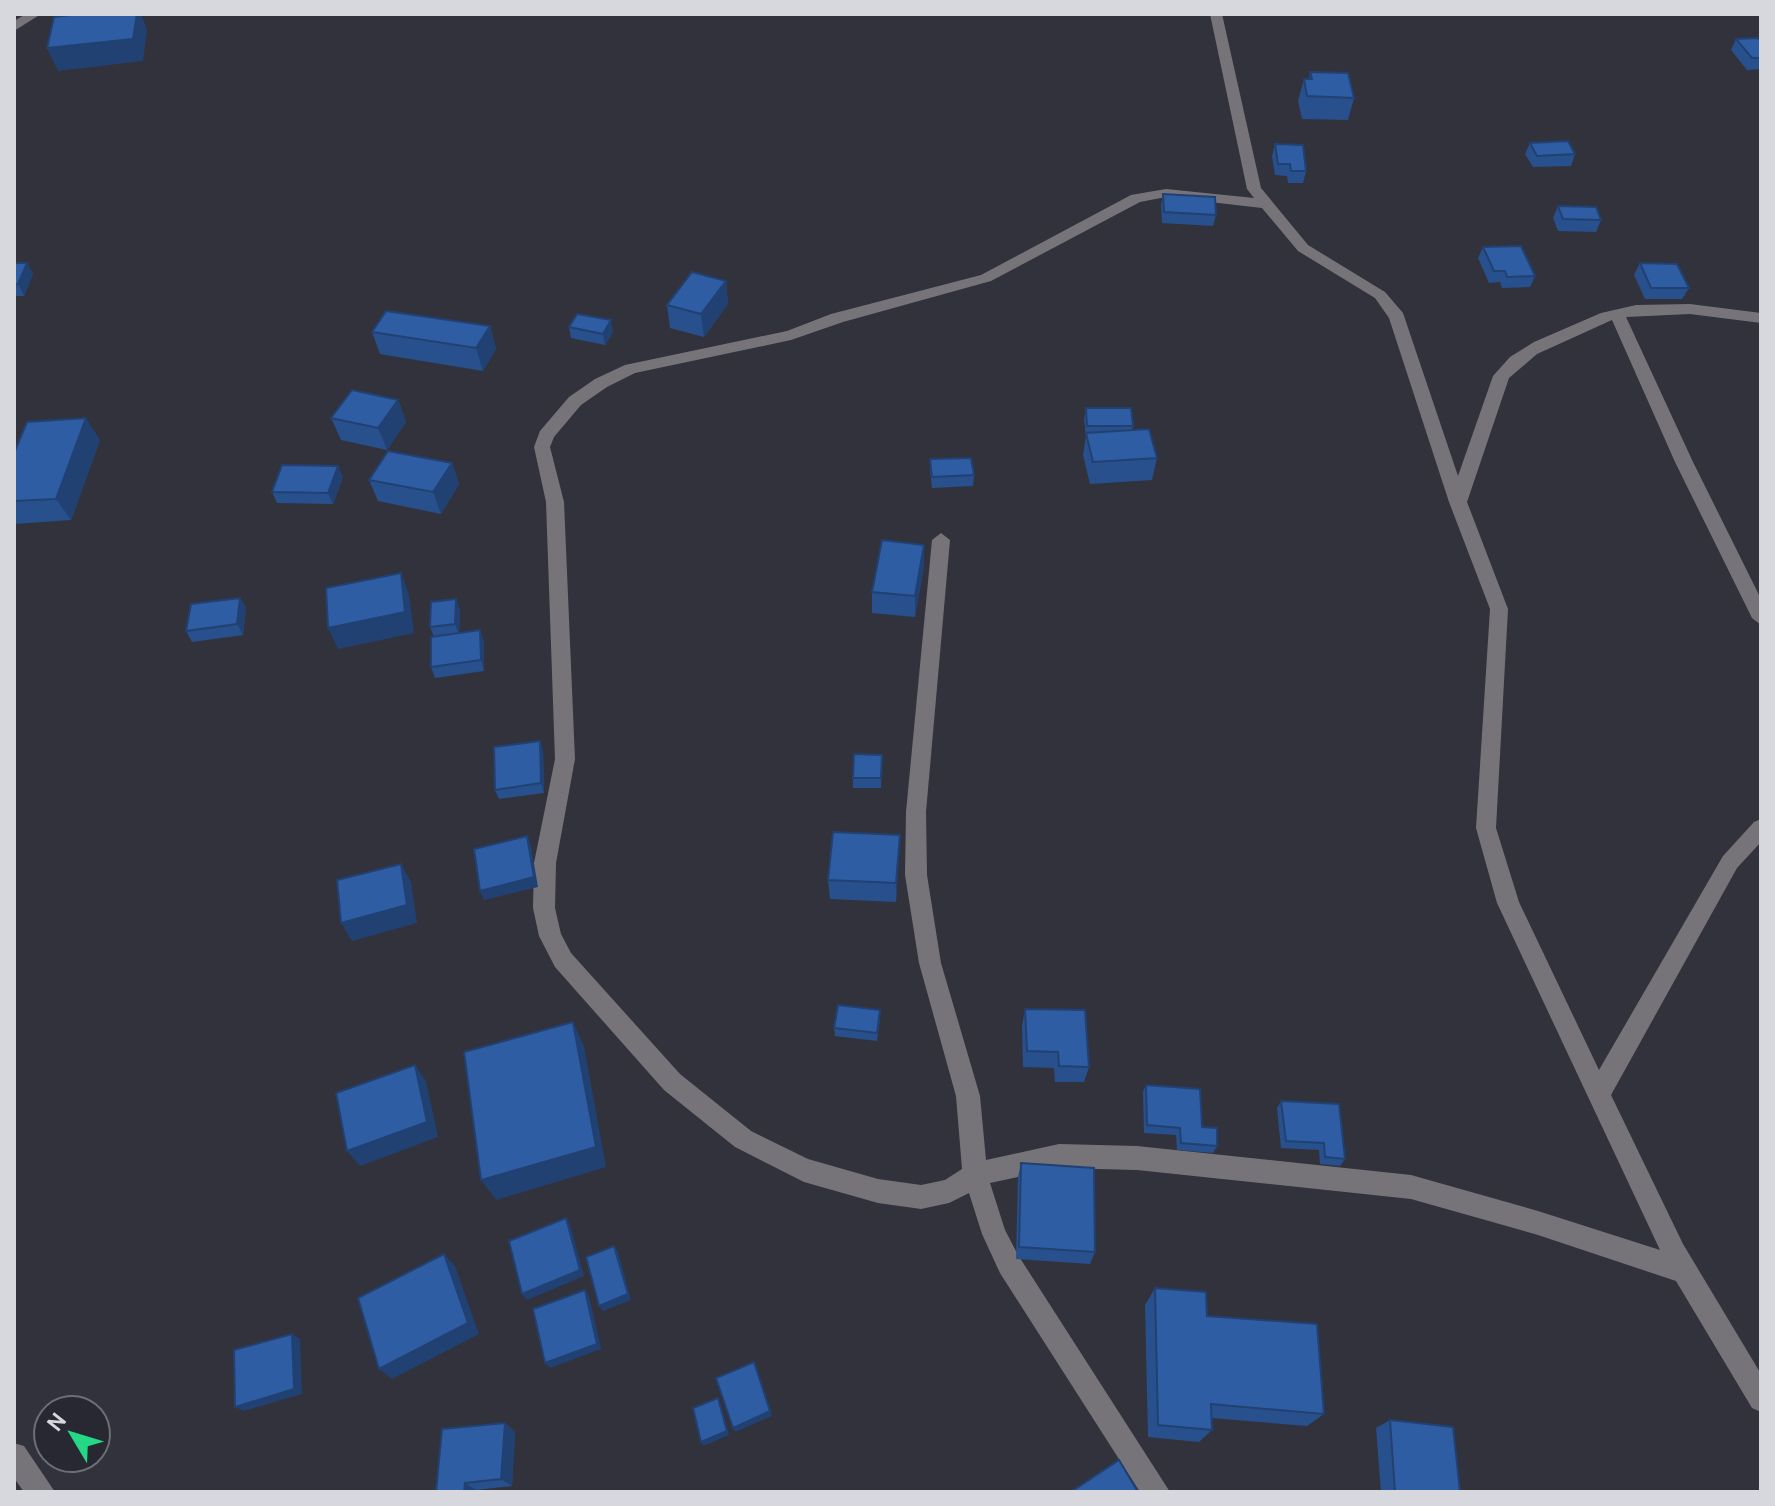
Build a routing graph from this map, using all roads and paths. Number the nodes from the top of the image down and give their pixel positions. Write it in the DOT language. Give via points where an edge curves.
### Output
graph roads {
  1 [pos="35,14"];
  2 [pos="1216,14"];
  3 [pos="14,27"];
  4 [pos="1265,204"];
  5 [pos="1617,313"];
  6 [pos="1761,318"];
  7 [pos="1458,502"];
  8 [pos="941,540"];
  9 [pos="1761,618"];
  10 [pos="1761,828"];
  11 [pos="1598,1095"];
  12 [pos="975,1175"];
  13 [pos="1685,1271"];
  14 [pos="1761,1399"];
  15 [pos="14,1456"];
  16 [pos="41,1492"];
  17 [pos="1156,1492"];
  1 -- 3 [label="street"];
  2 -- 4 [label="street" via="1254,189"];
  4 -- 7 [label="street" via="1303,248 1380,295 1397,317"];
  4 -- 12 [label="street" via="1166,193 1136,198 986,278 791,335 631,369 575,401 542,447 555,502 565,759 545,863 544,908 563,960 672,1082 743,1139 792,1164 878,1191 921,1197 949,1191"];
  5 -- 6 [label="street" via="1718,311"];
  5 -- 7 [label="street" via="1513,360 1492,396"];
  5 -- 9 [label="street"];
  7 -- 11 [label="street" via="1499,609 1486,828 1508,903"];
  8 -- 12 [label="street" via="916,812 916,875 930,963 968,1096"];
  10 -- 11 [label="street" via="1730,862"];
  11 -- 13 [label="street"];
  12 -- 13 [label="street" via="1059,1156 1137,1158 1411,1187"];
  12 -- 17 [label="street" via="1009,1264"];
  13 -- 14 [label="street"];
  15 -- 16 [label="street"];
}
